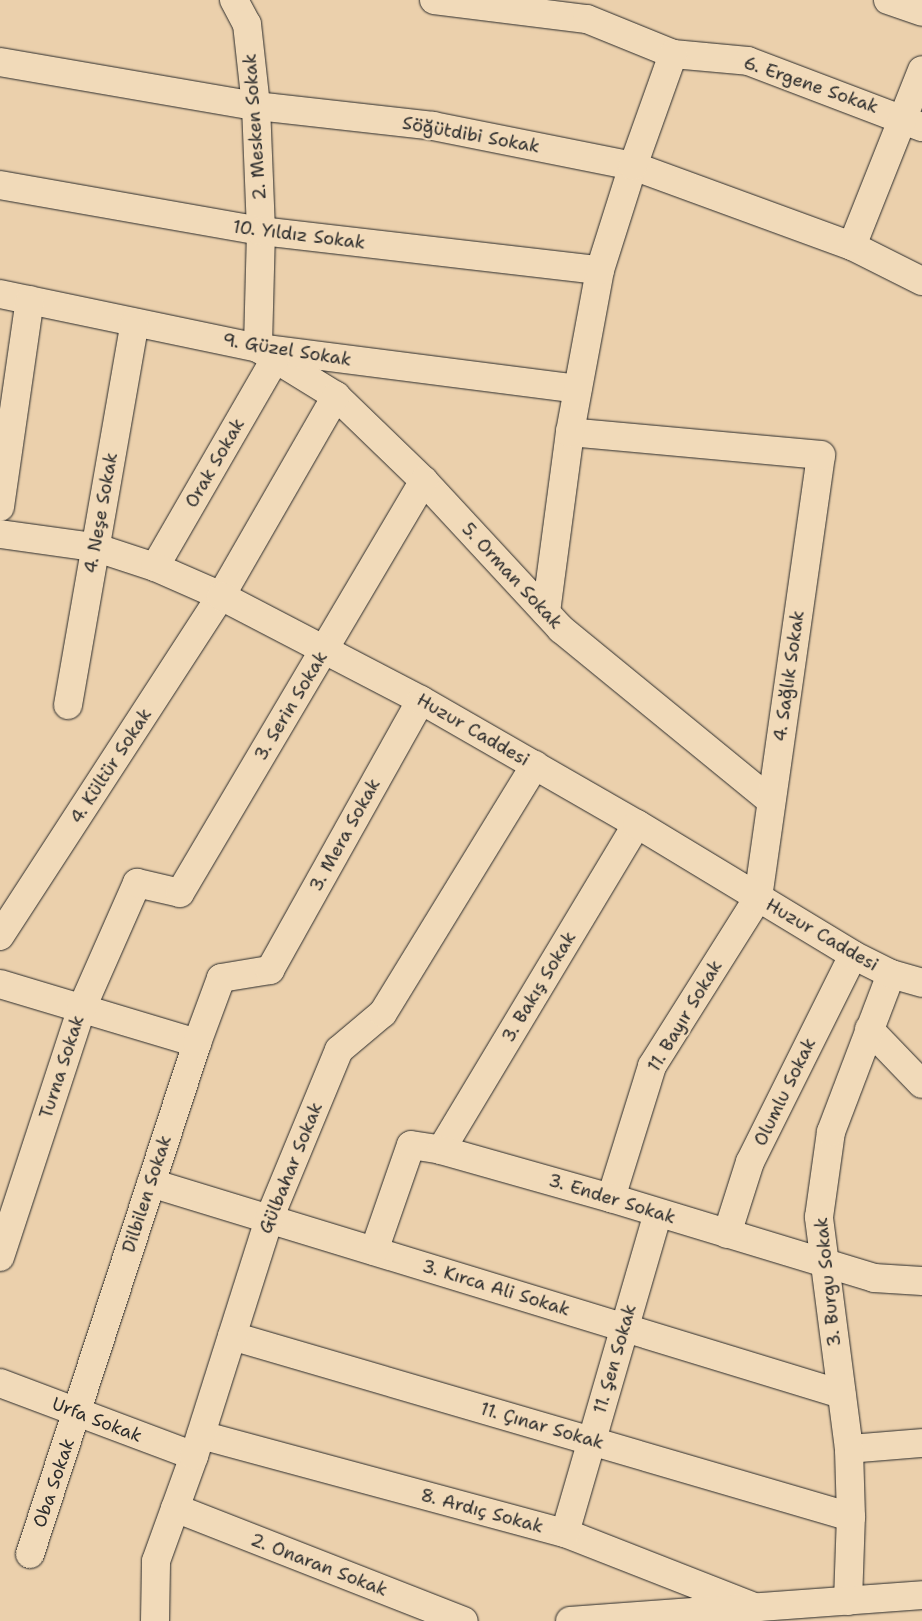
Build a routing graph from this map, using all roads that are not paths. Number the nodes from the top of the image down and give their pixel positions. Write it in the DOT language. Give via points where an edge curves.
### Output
graph roads {
  1 [pos="234,0"];
  2 [pos="434,0"];
  3 [pos="888,0"];
  4 [pos="589,9"];
  5 [pos="922,12"];
  6 [pos="673,54"];
  7 [pos="0,62"];
  8 [pos="922,70"];
  9 [pos="256,106"];
  10 [pos="913,122"];
  11 [pos="632,166"];
  12 [pos="0,185"];
  13 [pos="261,232"];
  14 [pos="852,246"];
  15 [pos="600,270"];
  16 [pos="922,281"];
  17 [pos="0,294"];
  18 [pos="30,300"];
  19 [pos="135,322"];
  20 [pos="266,353"];
  21 [pos="577,389"];
  22 [pos="336,396"];
  23 [pos="570,432"];
  24 [pos="424,481"];
  25 [pos="0,507"];
  26 [pos="0,534"];
  27 [pos="94,547"];
  28 [pos="155,567"];
  29 [pos="221,596"];
  30 [pos="546,612"];
  31 [pos="325,649"];
  32 [pos="421,700"];
  33 [pos="68,705"];
  34 [pos="535,765"];
  35 [pos="771,801"];
  36 [pos="637,824"];
  37 [pos="137,883"];
  38 [pos="758,898"];
  39 [pos="0,936"];
  40 [pos="853,955"];
  41 [pos="891,974"];
  42 [pos="221,978"];
  43 [pos="922,983"];
  44 [pos="0,984"];
  45 [pos="81,1010"];
  46 [pos="870,1029"];
  47 [pos="197,1043"];
  48 [pos="922,1084"];
  49 [pos="441,1150"];
  50 [pos="150,1183"];
  51 [pos="611,1198"];
  52 [pos="658,1213"];
  53 [pos="269,1219"];
  54 [pos="727,1234"];
  55 [pos="374,1251"];
  56 [pos="0,1256"];
  57 [pos="824,1261"];
  58 [pos="922,1281"];
  59 [pos="624,1328"];
  60 [pos="232,1336"];
  61 [pos="0,1383"];
  62 [pos="841,1394"];
  63 [pos="78,1412"];
  64 [pos="592,1441"];
  65 [pos="922,1443"];
  66 [pos="198,1446"];
  67 [pos="849,1449"];
  68 [pos="175,1508"];
  69 [pos="851,1517"];
  70 [pos="565,1533"];
  71 [pos="30,1554"];
  72 [pos="922,1595"];
  73 [pos="848,1601"];
  74 [pos="771,1612"];
  75 [pos="156,1621"];
  76 [pos="464,1621"];
  77 [pos="570,1621"];
  1 -- 9 [label="street, 2. Mesken Sokak" via="247,24"];
  2 -- 4 [label="street, 6. Ergene Sokak"];
  3 -- 5 [label="street"];
  4 -- 6 [label="street, 6. Ergene Sokak"];
  6 -- 10 [label="street, 6. Ergene Sokak" via="748,61"];
  6 -- 11 [label="street"];
  7 -- 9 [label="street, Söğütdibi Sokak"];
  8 -- 10 [label="street"];
  9 -- 11 [label="street, Söğütdibi Sokak" via="433,126"];
  9 -- 13 [label="street, 2. Mesken Sokak"];
  10 -- 14 [label="street"];
  11 -- 14 [label="street, Söğütdibi Sokak"];
  11 -- 15 [label="street"];
  12 -- 13 [label="street, 10. Yıldız Sokak"];
  13 -- 15 [label="street, 10. Yıldız Sokak"];
  13 -- 20 [label="street, 2. Mesken Sokak"];
  14 -- 16 [label="street, Söğütdibi Sokak"];
  15 -- 21 [label="street"];
  17 -- 18 [label="street, 9. Güzel Sokak"];
  18 -- 19 [label="street, 9. Güzel Sokak"];
  18 -- 25 [label="street"];
  19 -- 20 [label="street, 9. Güzel Sokak"];
  19 -- 27 [label="street, 4. Neşe Sokak"];
  20 -- 21 [label="street, 9. Güzel Sokak"];
  20 -- 22 [label="street, 5. Orman Sokak"];
  20 -- 28 [label="street, Orak Sokak"];
  21 -- 23 [label="street"];
  22 -- 24 [label="street, 5. Orman Sokak"];
  22 -- 29 [label="street"];
  23 -- 30 [label="street"];
  23 -- 35 [label="street, 4. Sağlık Sokak" via="821,455"];
  24 -- 30 [label="street, 5. Orman Sokak"];
  24 -- 31 [label="street, 3. Serin Sokak"];
  26 -- 27 [label="street, Huzur Caddesi"];
  27 -- 28 [label="street, Huzur Caddesi"];
  27 -- 33 [label="street, 4. Neşe Sokak"];
  28 -- 29 [label="street, Huzur Caddesi"];
  29 -- 31 [label="street, Huzur Caddesi"];
  29 -- 39 [label="street, 4. Kültür Sokak"];
  30 -- 35 [label="street, 5. Orman Sokak" via="561,629"];
  31 -- 32 [label="street, Huzur Caddesi"];
  31 -- 37 [label="street, 3. Serin Sokak" via="180,893"];
  32 -- 34 [label="street, Huzur Caddesi"];
  32 -- 42 [label="street, 3. Mera Sokak" via="270,970"];
  34 -- 36 [label="street, Huzur Caddesi"];
  34 -- 53 [label="street, Gülbahar Sokak" via="383,1013 339,1050"];
  35 -- 38 [label="street, 4. Sağlık Sokak"];
  36 -- 38 [label="street, Huzur Caddesi"];
  36 -- 49 [label="street, 3. Bakış Sokak"];
  37 -- 45 [label="street, Turna Sokak"];
  38 -- 40 [label="street, Huzur Caddesi"];
  38 -- 51 [label="street, 11. Bayır Sokak" via="652,1066"];
  40 -- 41 [label="street, Huzur Caddesi"];
  40 -- 54 [label="street, Olumlu Sokak" via="750,1162"];
  41 -- 43 [label="street, Huzur Caddesi"];
  41 -- 46 [label="street, 3. Burgu Sokak"];
  42 -- 47 [label="street, Dilbilen Sokak"];
  44 -- 45 [label="street"];
  45 -- 47 [label="street"];
  45 -- 56 [label="street, Turna Sokak"];
  46 -- 48 [label="street"];
  46 -- 57 [label="street, 3. Burgu Sokak" via="831,1132 819,1217"];
  47 -- 50 [label="street, Dilbilen Sokak"];
  49 -- 51 [label="street, 3. Ender Sokak"];
  49 -- 55 [label="street, 3. Ender Sokak" via="411,1145"];
  50 -- 53 [label="street, 3. Kırca Ali Sokak"];
  50 -- 63 [label="street, Dilbilen Sokak"];
  51 -- 52 [label="street, 3. Ender Sokak"];
  52 -- 54 [label="street, 3. Ender Sokak"];
  52 -- 59 [label="street, 11. Şen Sokak"];
  53 -- 55 [label="street, 3. Kırca Ali Sokak"];
  53 -- 60 [label="street, Gülbahar Sokak"];
  54 -- 57 [label="street, 3. Ender Sokak"];
  55 -- 59 [label="street, 3. Kırca Ali Sokak"];
  57 -- 58 [label="street, 3. Ender Sokak" via="874,1278"];
  57 -- 62 [label="street, 3. Burgu Sokak"];
  59 -- 62 [label="street, 3. Kırca Ali Sokak"];
  59 -- 64 [label="street, 11. Şen Sokak"];
  60 -- 64 [label="street, 11. Çınar Sokak"];
  60 -- 66 [label="street, Gülbahar Sokak"];
  61 -- 63 [label="street, Urfa Sokak"];
  62 -- 67 [label="street, 3. Burgu Sokak"];
  63 -- 66 [label="street, Urfa Sokak"];
  63 -- 71 [label="street, Oba Sokak"];
  64 -- 69 [label="street, 11. Çınar Sokak"];
  64 -- 70 [label="street, 11. Şen Sokak"];
  65 -- 67 [label="street"];
  66 -- 68 [label="street, Gülbahar Sokak"];
  66 -- 70 [label="street, 8. Ardıç Sokak"];
  67 -- 69 [label="street, 3. Burgu Sokak"];
  68 -- 75 [label="street, Gülbahar Sokak" via="156,1561"];
  68 -- 76 [label="street, 2. Onaran Sokak"];
  69 -- 73 [label="street, 3. Burgu Sokak"];
  70 -- 74 [label="street, 8. Ardıç Sokak"];
  72 -- 73 [label="street"];
  73 -- 74 [label="street"];
  74 -- 77 [label="street"];
}
